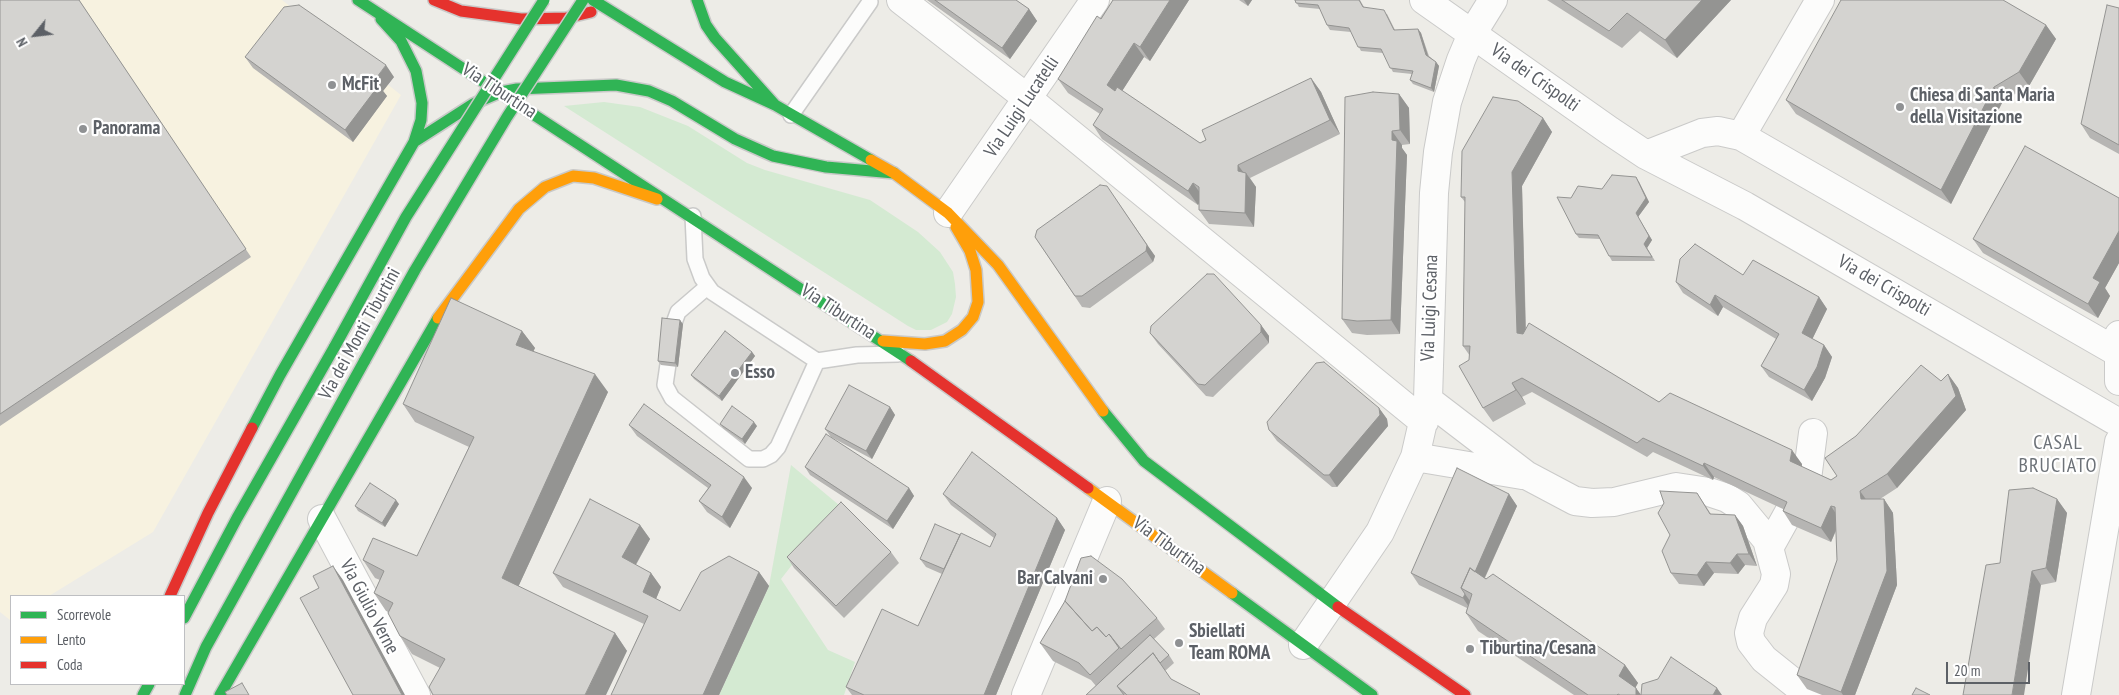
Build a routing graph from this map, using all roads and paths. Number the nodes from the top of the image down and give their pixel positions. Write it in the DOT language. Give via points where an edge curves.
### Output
graph roads {
  1 [pos="434,0"];
  2 [pos="544,0"];
  3 [pos="583,0"];
  4 [pos="593,0"];
  5 [pos="615,0"];
  6 [pos="697,0"];
  7 [pos="900,0"];
  8 [pos="1095,0"];
  9 [pos="1424,0"];
  10 [pos="1493,0"];
  11 [pos="1820,0"];
  12 [pos="359,1"];
  13 [pos="870,2"];
  14 [pos="604,7"];
  15 [pos="1472,34"];
  16 [pos="501,92"];
  17 [pos="1027,98"];
  18 [pos="776,105"];
  19 [pos="791,115"];
  20 [pos="1741,136"];
  21 [pos="414,142"];
  22 [pos="1646,154"];
  23 [pos="894,173"];
  24 [pos="677,206"];
  25 [pos="948,213"];
  26 [pos="693,216"];
  27 [pos="707,287"];
  28 [pos="883,341"];
  29 [pos="2118,347"];
  30 [pos="901,354"];
  31 [pos="817,362"];
  32 [pos="2119,381"];
  33 [pos="1426,411"];
  34 [pos="2119,423"];
  35 [pos="1813,434"];
  36 [pos="2119,442"];
  37 [pos="1414,457"];
  38 [pos="1526,475"];
  39 [pos="1807,479"];
  40 [pos="1108,501"];
  41 [pos="1789,512"];
  42 [pos="322,519"];
  43 [pos="1769,548"];
  44 [pos="170,595"];
  45 [pos="1333,603"];
  46 [pos="185,616"];
  47 [pos="1303,646"];
  48 [pos="185,695"];
  49 [pos="220,695"];
  50 [pos="416,695"];
  51 [pos="1026,695"];
  52 [pos="1372,695"];
  53 [pos="1465,695"];
  54 [pos="1809,695"];
  55 [pos="2076,695"];
  1 -- 14 [label="main road" via="461,11 521,20 566,18"];
  2 -- 46 [label="main road, Via dei Monti Tiburtini, bridge" via="406,217"];
  3 -- 48 [label="main road, Via dei Monti Tiburtini, bridge" via="507,117 415,270 206,647"];
  4 -- 14 [label="main road"];
  5 -- 14 [label="main road"];
  6 -- 18 [label="main road" via="706,25 715,38"];
  7 -- 17 [label="street"];
  8 -- 17 [label="street, Via Luigi Lucatelli"];
  9 -- 15 [label="street, Via dei Crispolti"];
  10 -- 15 [label="street, Via Luigi Cesana"];
  11 -- 20 [label="street"];
  12 -- 16 [label="main road, Via Tiburtina"];
  12 -- 21 [label="main road" via="390,28 410,56 422,103"];
  13 -- 19 [label="lane"];
  14 -- 18 [label="main road" via="725,82"];
  15 -- 22 [label="street, Via dei Crispolti"];
  15 -- 33 [label="street, Via Luigi Cesana" via="1447,102 1438,152"];
  16 -- 21 [label="main road" via="474,104"];
  16 -- 23 [label="main road" via="616,85 649,91 773,156 826,167"];
  16 -- 24 [label="main road, Via Tiburtina"];
  17 -- 25 [label="street, Via Luigi Lucatelli"];
  17 -- 33 [label="street"];
  18 -- 19 [label="main road"];
  19 -- 23 [label="main road"];
  20 -- 22 [label="street" via="1702,133"];
  20 -- 29 [label="street"];
  21 -- 44 [label="main road" via="280,375"];
  22 -- 34 [label="street, Via dei Crispolti" via="1746,206"];
  23 -- 25 [label="main road"];
  24 -- 26 [label="main road, Via Tiburtina"];
  24 -- 42 [label="main road" via="584,176 562,179 531,198 495,239 434,324"];
  25 -- 28 [label="main road" via="970,251 976,270 978,302 974,317 945,341 925,344"];
  25 -- 45 [label="main road" via="998,265 1126,443 1144,461"];
  26 -- 27 [label="lane" via="695,259"];
  26 -- 28 [label="main road, Via Tiburtina"];
  27 -- 31 [label="lane"];
  27 -- 31 [label="lane" via="678,312 665,385 672,398 749,459 763,459 778,447"];
  28 -- 30 [label="main road, Via Tiburtina"];
  29 -- 32 [label="street"];
  30 -- 31 [label="lane" via="857,355"];
  30 -- 40 [label="main road, Via Tiburtina"];
  33 -- 37 [label="street, Via Luigi Cesana"];
  33 -- 38 [label="street"];
  35 -- 39 [label="street"];
  36 -- 55 [label="street"];
  37 -- 38 [label="street"];
  37 -- 45 [label="street, Via Luigi Cesana" via="1380,532"];
  38 -- 43 [label="street" via="1566,497 1592,503 1614,502 1676,487 1708,492 1738,505 1757,526"];
  40 -- 47 [label="main road, Via Tiburtina"];
  40 -- 51 [label="street"];
  41 -- 43 [label="street"];
  42 -- 49 [label="main road"];
  42 -- 50 [label="street, Via Giulio Verne"];
  43 -- 54 [label="street" via="1776,565 1774,585 1753,618 1749,633 1751,642 1764,659"];
  45 -- 47 [label="street"];
  45 -- 53 [label="main road"];
  47 -- 52 [label="main road, Via Tiburtina"];
}
